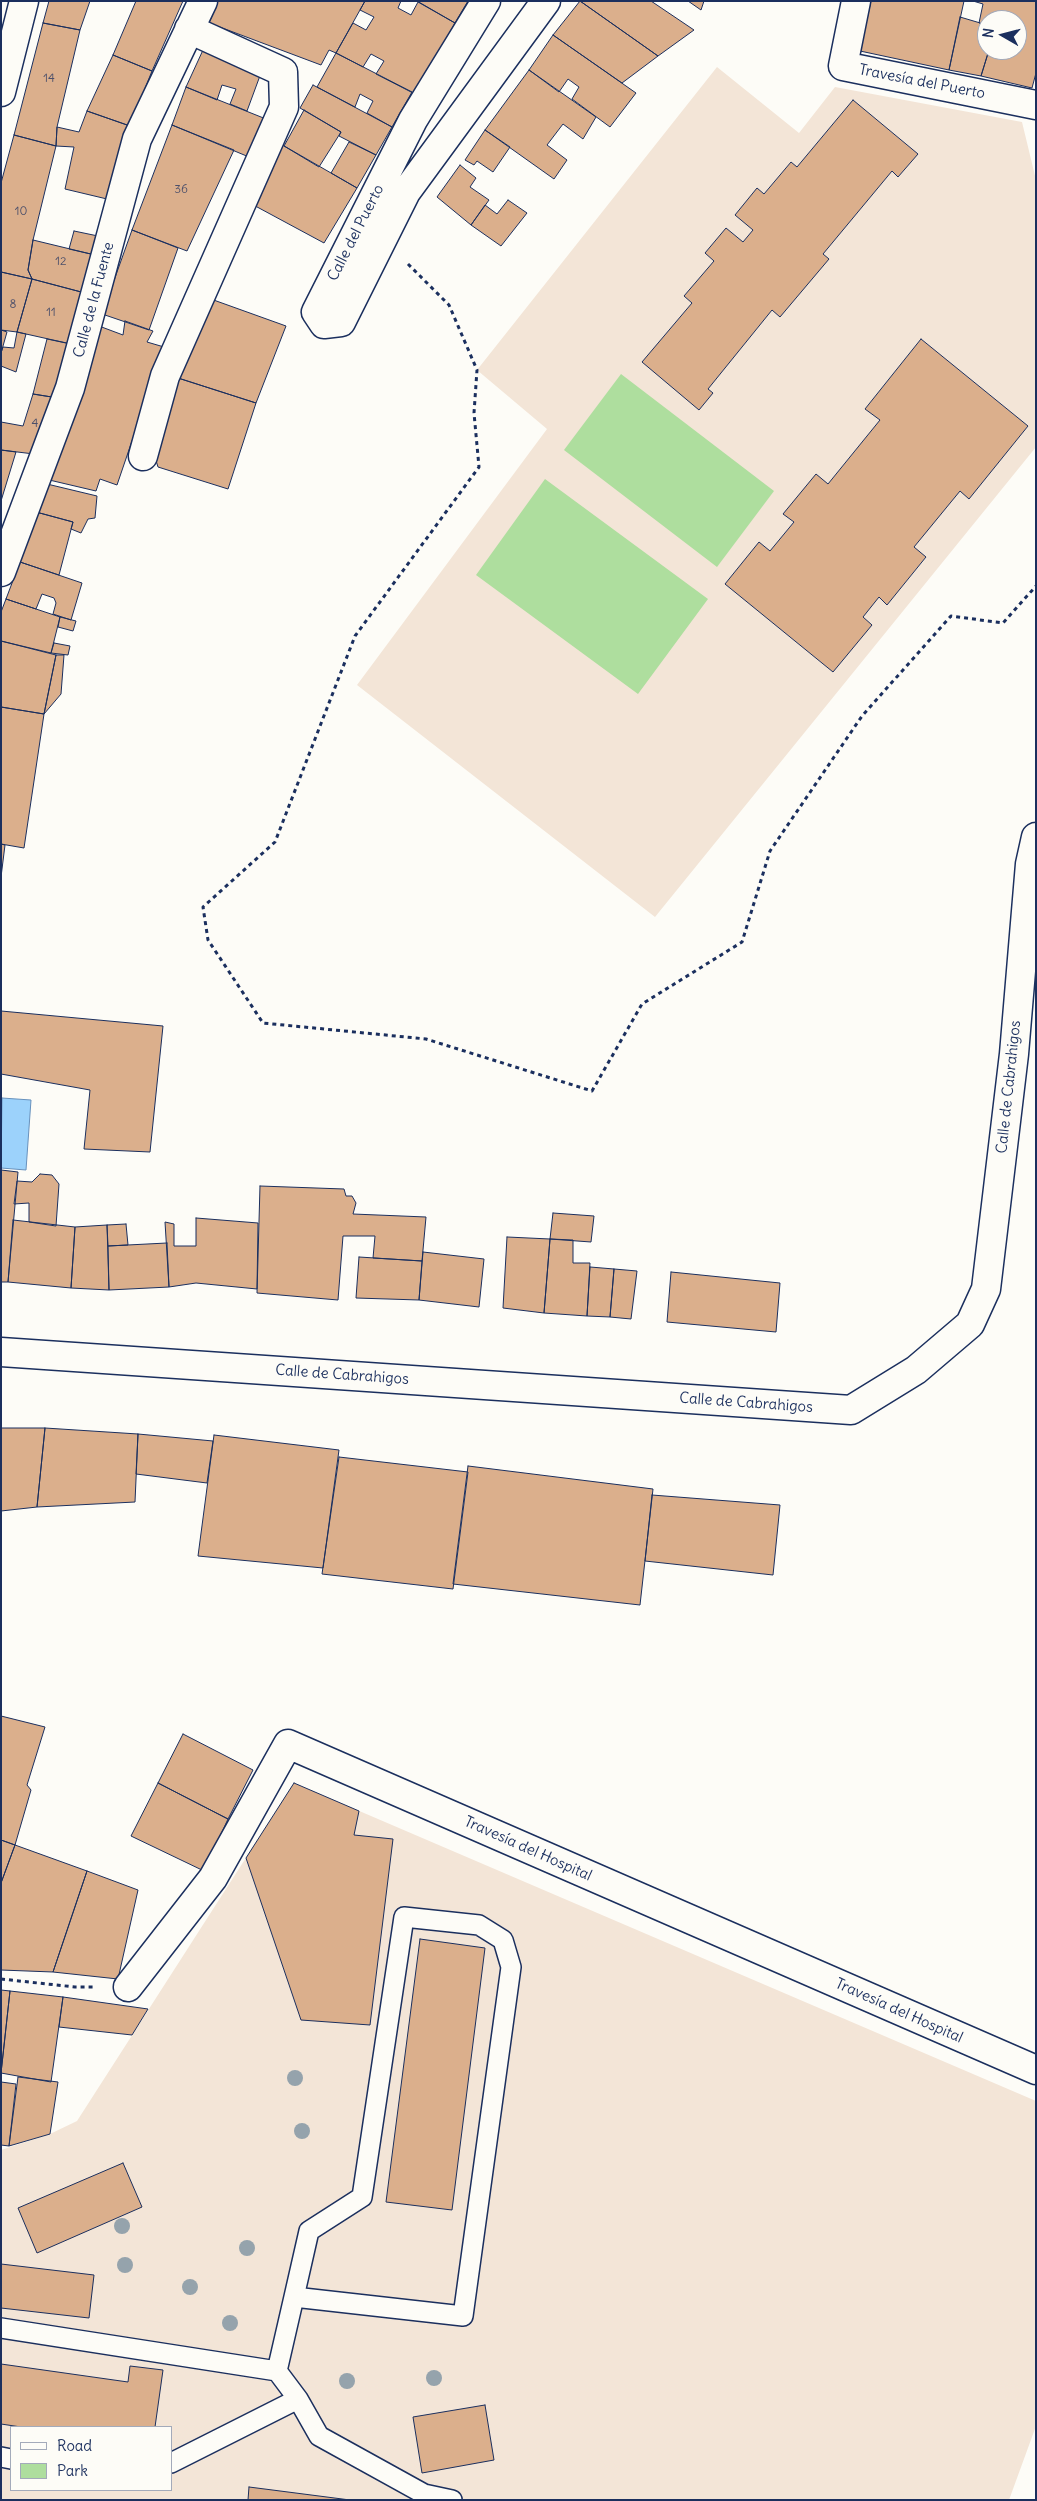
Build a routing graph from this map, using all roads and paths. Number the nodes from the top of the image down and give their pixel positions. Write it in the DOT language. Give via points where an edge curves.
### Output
graph roads {
  1 [pos="24,1"];
  2 [pos="203,1"];
  3 [pos="486,1"];
  4 [pos="546,1"];
  5 [pos="856,1"];
  6 [pos="189,29"];
  7 [pos="1,92"];
  8 [pos="1036,104"];
  9 [pos="383,238"];
  10 [pos="143,456"];
  11 [pos="1,572"];
  12 [pos="1036,586"];
  13 [pos="1036,837"];
  14 [pos="1,1352"];
  15 [pos="1,1978"];
  16 [pos="128,1987"];
  17 [pos="1036,2070"];
  18 [pos="294,2297"];
  19 [pos="1,2328"];
  20 [pos="277,2371"];
  21 [pos="298,2399"];
  22 [pos="172,2462"];
  23 [pos="452,2500"];
  1 -- 7 [label="street"];
  2 -- 6 [label="street, Calle de la Fuente"];
  3 -- 9 [label="street, Calle del Puerto" via="413,120 316,312 324,324 341,322"];
  4 -- 9 [label="street, Calle del Puerto" via="406,192"];
  5 -- 8 [label="street, Travesía del Puerto" via="843,66"];
  6 -- 10 [label="street" via="283,72 284,107 165,376"];
  6 -- 11 [label="street, Calle de la Fuente" via="137,139 70,388"];
  9 -- 12 [label="path" via="448,305 477,370 474,413 479,467 355,636 275,842 204,907 208,940 263,1023 426,1040 592,1091 642,1004 742,942 770,851 862,716 951,616 1003,623"];
  13 -- 14 [label="street, Calle de Cabrahigos" via="1030,864 1014,1054 986,1290 970,1324 916,1370 851,1410"];
  15 -- 16 [label="path" via="75,1987"];
  16 -- 17 [label="street, Travesía del Hospital" via="213,1878 288,1744"];
  18 -- 18 [label="lane" via="308,2231 362,2197 404,1917 479,1925 503,1940 511,1967 463,2316"];
  18 -- 20 [label="lane"];
  19 -- 20 [label="lane"];
  20 -- 21 [label="lane"];
  21 -- 22 [label="lane"];
  21 -- 23 [label="lane" via="319,2436 424,2494"];
}
